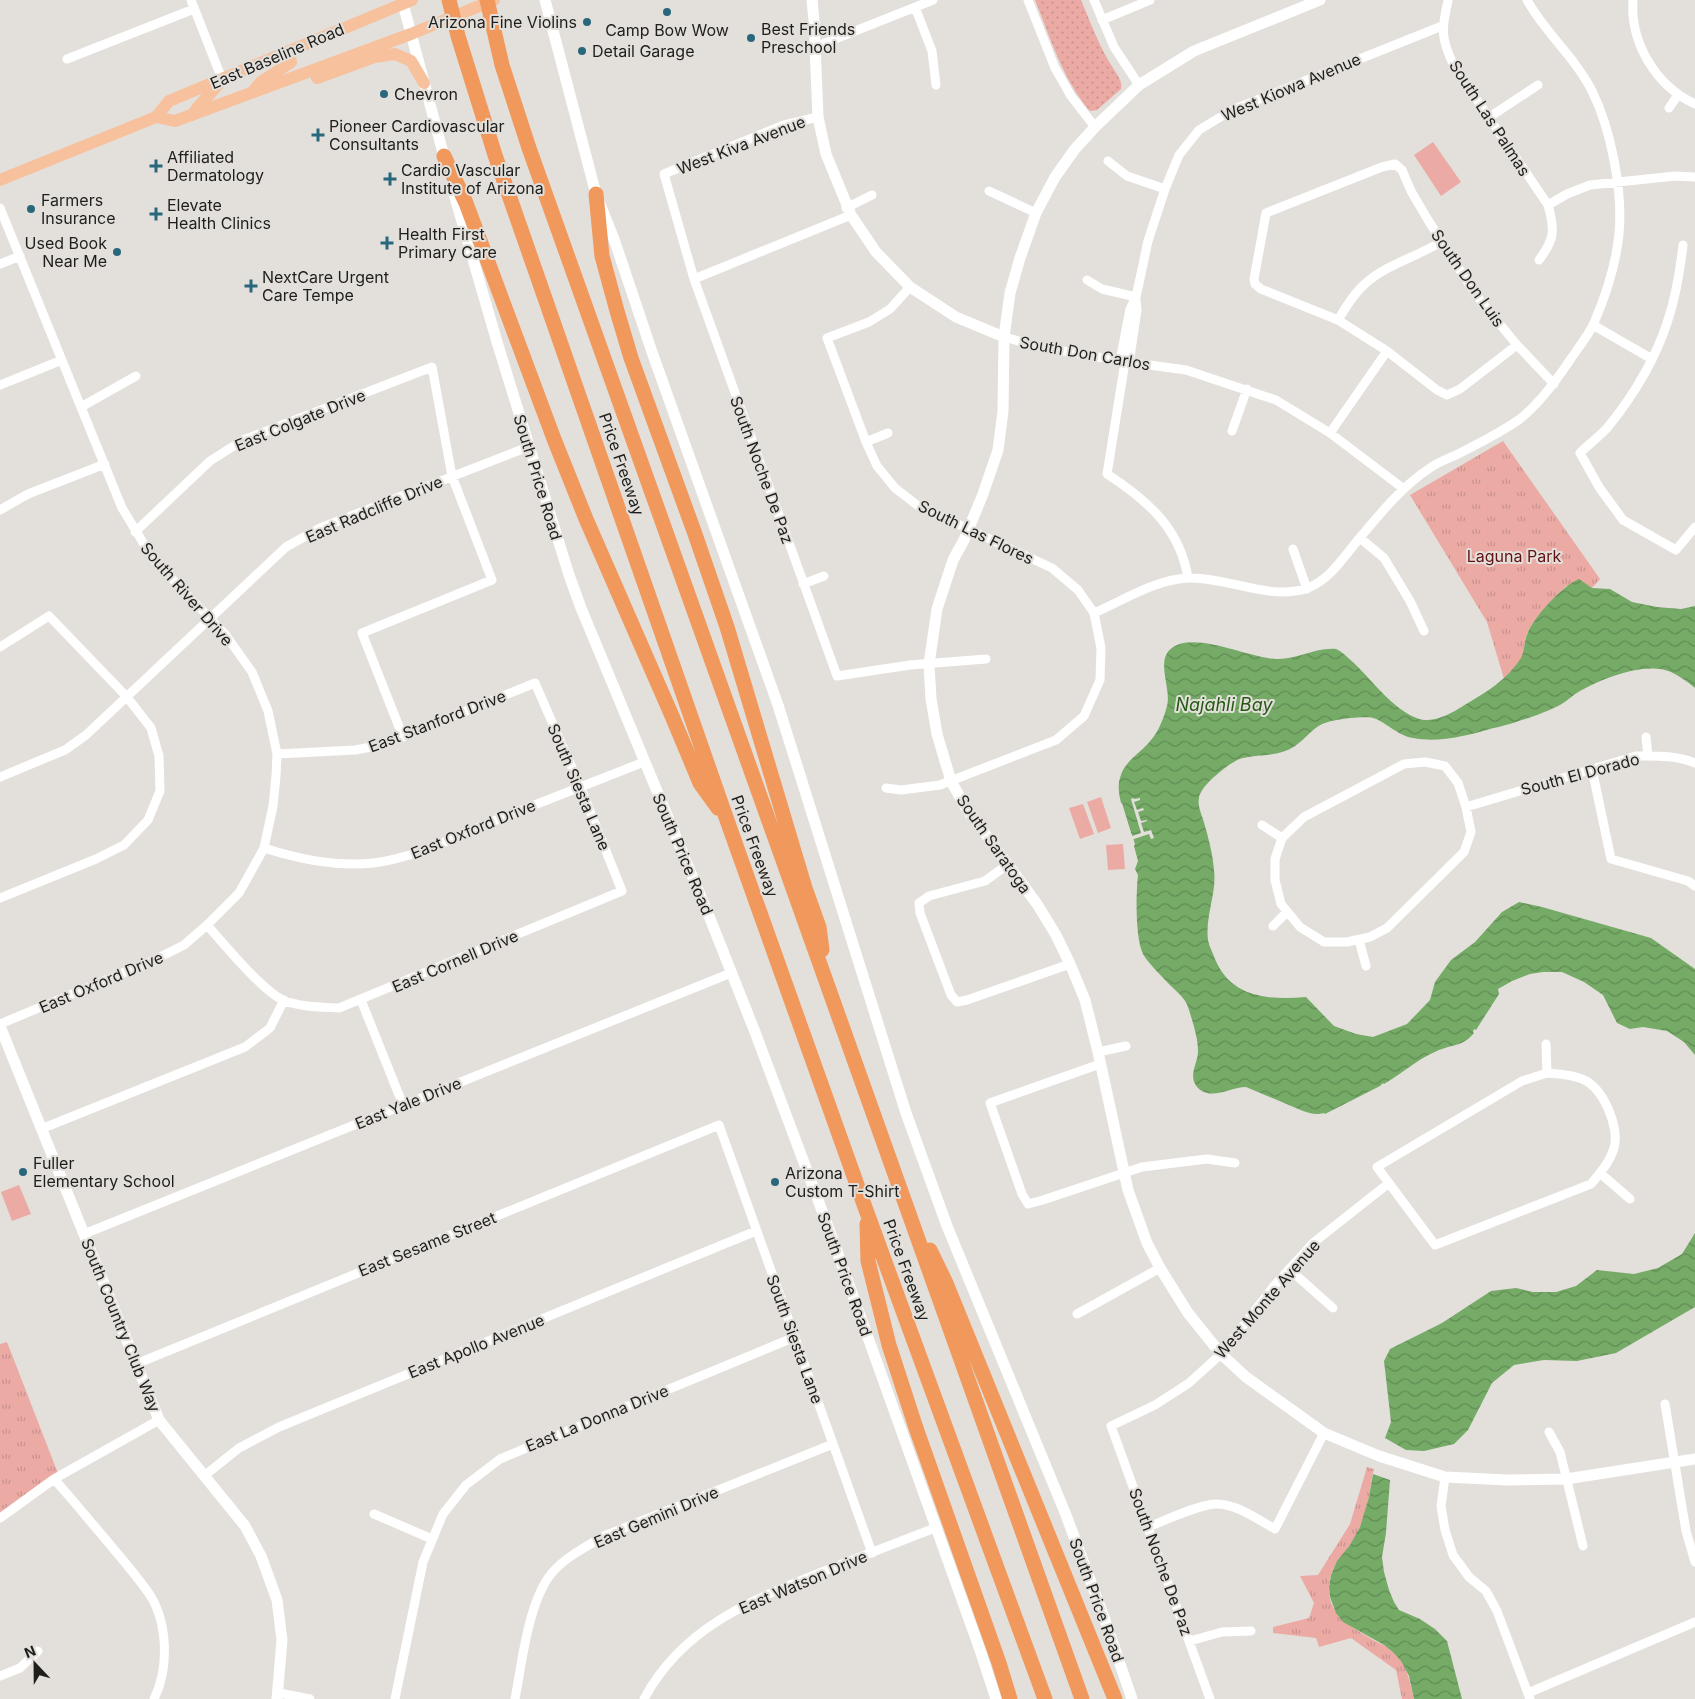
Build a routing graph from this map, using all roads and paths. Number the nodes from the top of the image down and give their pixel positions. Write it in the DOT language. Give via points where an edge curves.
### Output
graph roads {
  1 [pos="191,0"];
  2 [pos="449,0"];
  3 [pos="487,0"];
  4 [pos="494,0"];
  5 [pos="545,0"];
  6 [pos="812,0"];
  7 [pos="933,0"];
  8 [pos="1028,0"];
  9 [pos="1094,0"];
  10 [pos="1150,0"];
  11 [pos="1320,0"];
  12 [pos="1448,0"];
  13 [pos="1527,0"];
  14 [pos="1633,0"];
  15 [pos="406,1"];
  16 [pos="915,8"];
  17 [pos="194,9"];
  18 [pos="1102,20"];
  19 [pos="1442,26"];
  20 [pos="411,34"];
  21 [pos="815,47"];
  22 [pos="289,52"];
  23 [pos="67,59"];
  24 [pos="222,80"];
  25 [pos="424,83"];
  26 [pos="936,85"];
  27 [pos="1139,85"];
  28 [pos="1538,85"];
  29 [pos="272,86"];
  30 [pos="252,93"];
  31 [pos="1678,95"];
  32 [pos="240,98"];
  33 [pos="1695,104"];
  34 [pos="1670,108"];
  35 [pos="192,115"];
  36 [pos="156,117"];
  37 [pos="818,117"];
  38 [pos="1488,118"];
  39 [pos="1095,127"];
  40 [pos="444,156"];
  41 [pos="1108,161"];
  42 [pos="664,174"];
  43 [pos="1695,177"];
  44 [pos="0,180"];
  45 [pos="1618,181"];
  46 [pos="1166,190"];
  47 [pos="989,191"];
  48 [pos="596,194"];
  49 [pos="872,195"];
  50 [pos="1548,205"];
  51 [pos="0,208"];
  52 [pos="848,212"];
  53 [pos="1036,213"];
  54 [pos="1441,242"];
  55 [pos="1683,245"];
  56 [pos="20,256"];
  57 [pos="1539,260"];
  58 [pos="0,264"];
  59 [pos="694,279"];
  60 [pos="1087,280"];
  61 [pos="910,287"];
  62 [pos="1136,297"];
  63 [pos="1338,320"];
  64 [pos="1593,325"];
  65 [pos="1004,338"];
  66 [pos="1517,345"];
  67 [pos="1387,351"];
  68 [pos="1652,359"];
  69 [pos="62,360"];
  70 [pos="1125,362"];
  71 [pos="136,376"];
  72 [pos="1554,384"];
  73 [pos="0,385"];
  74 [pos="1247,389"];
  75 [pos="81,408"];
  76 [pos="1232,431"];
  77 [pos="888,433"];
  78 [pos="1330,433"];
  79 [pos="866,442"];
  80 [pos="528,447"];
  81 [pos="105,464"];
  82 [pos="452,476"];
  83 [pos="1404,490"];
  84 [pos="0,510"];
  85 [pos="1695,527"];
  86 [pos="968,530"];
  87 [pos="135,532"];
  88 [pos="1360,538"];
  89 [pos="1293,549"];
  90 [pos="824,576"];
  91 [pos="1188,578"];
  92 [pos="803,584"];
  93 [pos="1307,588"];
  94 [pos="1094,614"];
  95 [pos="210,618"];
  96 [pos="1424,631"];
  97 [pos="0,647"];
  98 [pos="986,659"];
  99 [pos="929,664"];
  100 [pos="535,683"];
  101 [pos="128,697"];
  102 [pos="403,737"];
  103 [pos="1646,737"];
  104 [pos="277,754"];
  105 [pos="1648,756"];
  106 [pos="644,762"];
  107 [pos="1695,763"];
  108 [pos="1592,769"];
  109 [pos="0,777"];
  110 [pos="951,781"];
  111 [pos="580,786"];
  112 [pos="886,788"];
  113 [pos="1466,807"];
  114 [pos="728,823"];
  115 [pos="1262,825"];
  116 [pos="1282,838"];
  117 [pos="264,848"];
  118 [pos="1007,865"];
  119 [pos="1695,886"];
  120 [pos="622,891"];
  121 [pos="0,898"];
  122 [pos="1287,912"];
  123 [pos="207,925"];
  124 [pos="1273,926"];
  125 [pos="1359,940"];
  126 [pos="1070,964"];
  127 [pos="1366,966"];
  128 [pos="731,973"];
  129 [pos="828,986"];
  130 [pos="284,1000"];
  131 [pos="361,1000"];
  132 [pos="0,1025"];
  133 [pos="1546,1044"];
  134 [pos="1126,1046"];
  135 [pos="1098,1052"];
  136 [pos="1100,1064"];
  137 [pos="1547,1073"];
  138 [pos="402,1105"];
  139 [pos="719,1125"];
  140 [pos="41,1128"];
  141 [pos="1235,1163"];
  142 [pos="1124,1172"];
  143 [pos="1600,1173"];
  144 [pos="1389,1183"];
  145 [pos="901,1192"];
  146 [pos="1630,1199"];
  147 [pos="866,1210"];
  148 [pos="756,1231"];
  149 [pos="84,1234"];
  150 [pos="1160,1268"];
  151 [pos="1289,1269"];
  152 [pos="1333,1308"];
  153 [pos="1077,1314"];
  154 [pos="795,1337"];
  155 [pos="1221,1354"];
  156 [pos="136,1364"];
  157 [pos="1665,1404"];
  158 [pos="159,1420"];
  159 [pos="1111,1426"];
  160 [pos="1549,1432"];
  161 [pos="1324,1433"];
  162 [pos="833,1444"];
  163 [pos="1695,1458"];
  164 [pos="1674,1462"];
  165 [pos="204,1476"];
  166 [pos="1445,1477"];
  167 [pos="1566,1478"];
  168 [pos="54,1479"];
  169 [pos="374,1514"];
  170 [pos="0,1518"];
  171 [pos="1148,1527"];
  172 [pos="935,1528"];
  173 [pos="432,1539"];
  174 [pos="1583,1546"];
  175 [pos="872,1553"];
  176 [pos="1695,1562"];
  177 [pos="1695,1622"];
  178 [pos="1251,1631"];
  179 [pos="1190,1641"];
  180 [pos="38,1651"];
  181 [pos="0,1676"];
  182 [pos="278,1696"];
  183 [pos="1529,1696"];
  184 [pos="154,1699"];
  185 [pos="310,1699"];
  186 [pos="395,1699"];
  187 [pos="515,1699"];
  188 [pos="644,1699"];
  189 [pos="996,1699"];
  190 [pos="1010,1699"];
  191 [pos="1045,1699"];
  192 [pos="1082,1699"];
  193 [pos="1115,1699"];
  194 [pos="1132,1699"];
  195 [pos="1210,1699"];
  1 -- 17 [label="street"];
  2 -- 114 [label="highway, Price Freeway" via="495,155"];
  3 -- 129 [label="highway, Price Freeway" via="502,65 529,148"];
  4 -- 20 [label="main road, East Baseline Road"];
  5 -- 48 [label="main road, South Price Road"];
  6 -- 21 [label="main road, South Don Carlos"];
  7 -- 16 [label="street"];
  8 -- 39 [label="street" via="1055,68"];
  9 -- 18 [label="street"];
  10 -- 18 [label="street"];
  11 -- 27 [label="main road, South Saratoga" via="1194,51"];
  12 -- 19 [label="street"];
  13 -- 45 [label="street" via="1592,91 1609,135"];
  14 -- 31 [label="street" via="1640,46 1658,76"];
  15 -- 20 [label="main road, South Price Road"];
  15 -- 22 [label="main road, East Baseline Road"];
  16 -- 21 [label="street"];
  16 -- 26 [label="street" via="932,51"];
  17 -- 23 [label="street"];
  17 -- 24 [label="street"];
  18 -- 27 [label="street" via="1114,47"];
  19 -- 38 [label="street, South Las Palmas" via="1445,47 1454,66"];
  19 -- 46 [label="street, West Kiowa Avenue" via="1232,110 1199,130 1179,155"];
  20 -- 25 [label="main road, South Price Road"];
  20 -- 29 [label="main road, East Baseline Road"];
  21 -- 37 [label="main road, South Don Carlos"];
  22 -- 24 [label="main road, East Baseline Road"];
  22 -- 30 [label="main road" via="290,62"];
  24 -- 32 [label="main road" via="224,86"];
  24 -- 35 [label="main road"];
  24 -- 36 [label="main road, East Baseline Road" via="169,101"];
  25 -- 29 [label="main road" via="411,61 395,54 309,81"];
  25 -- 40 [label="main road, South Price Road"];
  27 -- 39 [label="main road, South Saratoga"];
  28 -- 38 [label="street"];
  29 -- 30 [label="main road, East Baseline Road"];
  30 -- 32 [label="main road, East Baseline Road"];
  31 -- 33 [label="street"];
  31 -- 34 [label="street"];
  32 -- 35 [label="main road, East Baseline Road"];
  35 -- 36 [label="main road, East Baseline Road" via="175,121"];
  36 -- 44 [label="main road, East Baseline Road"];
  37 -- 42 [label="street, West Kiva Avenue" via="784,125"];
  37 -- 52 [label="main road, South Don Carlos" via="826,154"];
  38 -- 50 [label="street, South Las Palmas"];
  39 -- 53 [label="main road, South Saratoga" via="1055,177"];
  40 -- 80 [label="main road, South Price Road"];
  40 -- 114 [label="highway" via="466,204 586,519 700,784"];
  41 -- 46 [label="street" via="1127,176"];
  42 -- 59 [label="street, South Noche De Paz"];
  43 -- 45 [label="street"];
  45 -- 50 [label="street" via="1590,185"];
  45 -- 64 [label="street" via="1619,233 1610,282"];
  46 -- 62 [label="street, West Kiowa Avenue" via="1148,241"];
  47 -- 53 [label="street"];
  48 -- 129 [label="highway" via="602,256 617,311 727,627 819,927"];
  48 -- 194 [label="main road, South Price Road" via="780,714 906,1114 947,1226 1066,1514"];
  49 -- 52 [label="street"];
  50 -- 57 [label="street" via="1553,224 1550,245"];
  51 -- 56 [label="street, South River Drive"];
  52 -- 59 [label="street"];
  52 -- 61 [label="main road, South Don Carlos" via="876,252"];
  53 -- 65 [label="main road, South Saratoga" via="1010,293"];
  54 -- 63 [label="street" via="1366,282"];
  54 -- 63 [label="street, South Don Luis" via="1402,170 1395,164 1266,213 1255,284"];
  54 -- 66 [label="street, South Don Luis" via="1476,295"];
  55 -- 68 [label="street" via="1678,285 1668,322"];
  56 -- 58 [label="street"];
  56 -- 69 [label="street, South River Drive"];
  59 -- 92 [label="street, South Noche De Paz"];
  60 -- 62 [label="street" via="1102,289"];
  61 -- 65 [label="main road, South Don Carlos" via="956,317"];
  61 -- 79 [label="street, South Las Flores" via="890,309 869,322 827,338"];
  62 -- 70 [label="street, West Kiowa Avenue" via="1130,308"];
  63 -- 67 [label="street"];
  64 -- 68 [label="street"];
  64 -- 72 [label="street"];
  65 -- 70 [label="street, South Don Carlos"];
  65 -- 86 [label="main road, South Saratoga" via="1003,411 998,450"];
  66 -- 67 [label="street" via="1460,389 1447,395"];
  66 -- 72 [label="street, South Don Luis"];
  67 -- 78 [label="street"];
  68 -- 85 [label="street" via="1607,428 1580,453 1599,488 1623,520 1676,550"];
  69 -- 73 [label="street"];
  69 -- 75 [label="street, South River Drive"];
  70 -- 74 [label="street, South Don Carlos" via="1186,370"];
  70 -- 91 [label="street, West Kiowa Avenue" via="1107,474 1162,518 1180,547"];
  71 -- 75 [label="street"];
  72 -- 83 [label="street" via="1520,418 1430,467"];
  74 -- 76 [label="street"];
  74 -- 78 [label="street, South Don Carlos" via="1276,400"];
  75 -- 81 [label="street, South River Drive"];
  77 -- 79 [label="street"];
  78 -- 83 [label="street, South Don Carlos"];
  79 -- 86 [label="street, South Las Flores" via="877,466 895,488 917,505"];
  80 -- 82 [label="street, East Radcliffe Drive"];
  80 -- 106 [label="main road, South Price Road" via="572,583"];
  81 -- 84 [label="street" via="28,494"];
  81 -- 87 [label="street, South River Drive"];
  82 -- 87 [label="street, East Colgate Drive" via="432,367 243,440 210,461"];
  82 -- 95 [label="street, East Radcliffe Drive" via="320,528 286,547"];
  82 -- 102 [label="street" via="492,580 362,634"];
  83 -- 88 [label="street"];
  86 -- 94 [label="street, South Las Flores" via="1052,568 1078,590"];
  86 -- 99 [label="main road, South Saratoga" via="953,560 937,609"];
  87 -- 95 [label="street, South River Drive" via="153,559"];
  88 -- 93 [label="street" via="1326,579"];
  88 -- 96 [label="street" via="1384,558"];
  89 -- 93 [label="street"];
  90 -- 92 [label="street"];
  91 -- 93 [label="street" via="1214,579 1265,590 1291,592"];
  91 -- 94 [label="street" via="1159,584"];
  92 -- 99 [label="street, South Noche De Paz" via="837,676"];
  94 -- 110 [label="street" via="1101,648 1100,680 1084,716 1056,740"];
  95 -- 101 [label="street, East Radcliffe Drive"];
  95 -- 104 [label="street, South River Drive" via="252,672 268,710"];
  97 -- 101 [label="street" via="48,616"];
  98 -- 99 [label="street"];
  99 -- 110 [label="main road, South Saratoga" via="937,734"];
  100 -- 102 [label="street, East Stanford Drive"];
  100 -- 111 [label="street, South Siesta Lane"];
  101 -- 109 [label="street, East Radcliffe Drive" via="65,750"];
  101 -- 121 [label="street" via="151,728 159,756 160,791 148,820 124,845"];
  102 -- 104 [label="street, East Stanford Drive" via="355,750"];
  103 -- 105 [label="street"];
  104 -- 117 [label="street, South River Drive" via="274,806"];
  105 -- 107 [label="street, South El Dorado"];
  105 -- 108 [label="street, South El Dorado" via="1636,756"];
  106 -- 111 [label="street, East Oxford Drive"];
  106 -- 128 [label="main road, South Price Road"];
  108 -- 113 [label="street, South El Dorado"];
  108 -- 119 [label="street" via="1611,859 1688,881"];
  110 -- 112 [label="street" via="915,789"];
  110 -- 118 [label="main road, South Saratoga"];
  111 -- 117 [label="street, East Oxford Drive" via="410,856 373,863 338,864 302,859"];
  111 -- 120 [label="street, South Siesta Lane"];
  113 -- 116 [label="street" via="1458,783 1445,766 1425,762 1404,764 1304,817"];
  113 -- 125 [label="street" via="1471,832 1464,852 1387,928"];
  114 -- 147 [label="highway, Price Freeway"];
  115 -- 116 [label="street"];
  116 -- 122 [label="street" via="1275,860 1275,880 1281,904"];
  117 -- 123 [label="street, East Oxford Drive" via="239,893"];
  118 -- 126 [label="main road, South Saratoga" via="1037,904"];
  118 -- 126 [label="street" via="985,881 929,896 919,903 951,995 957,1002 968,1000"];
  120 -- 131 [label="street, East Cornell Drive"];
  122 -- 124 [label="street"];
  122 -- 125 [label="street" via="1300,927 1324,942"];
  123 -- 130 [label="street, East Cornell Drive" via="266,989"];
  123 -- 132 [label="street, East Oxford Drive" via="184,945 154,960"];
  125 -- 127 [label="street"];
  126 -- 135 [label="main road, South Saratoga" via="1085,1000"];
  128 -- 138 [label="street, East Yale Drive"];
  128 -- 172 [label="main road, South Price Road" via="806,1167"];
  129 -- 145 [label="highway, Price Freeway"];
  130 -- 131 [label="street, East Cornell Drive" via="306,1006 339,1008"];
  130 -- 140 [label="street" via="270,1028 245,1047"];
  131 -- 138 [label="street"];
  132 -- 140 [label="main road, South Country Club Way"];
  133 -- 137 [label="street"];
  134 -- 135 [label="street"];
  135 -- 136 [label="main road, South Saratoga"];
  136 -- 142 [label="main road, South Saratoga"];
  136 -- 142 [label="street" via="990,1103 1028,1204"];
  137 -- 143 [label="street" via="1583,1079 1598,1092 1609,1109 1614,1147"];
  137 -- 144 [label="street" via="1522,1081 1377,1167"];
  138 -- 149 [label="street, East Yale Drive"];
  139 -- 148 [label="street, South Siesta Lane"];
  139 -- 156 [label="street, East Sesame Street"];
  140 -- 149 [label="main road, South Country Club Way"];
  141 -- 142 [label="street" via="1207,1159"];
  142 -- 150 [label="main road, South Saratoga" via="1140,1228"];
  143 -- 144 [label="street" via="1591,1184 1435,1245"];
  143 -- 146 [label="street"];
  144 -- 151 [label="street, West Monte Avenue" via="1313,1243"];
  145 -- 192 [label="highway, Price Freeway"];
  145 -- 193 [label="highway" via="946,1283"];
  147 -- 190 [label="highway" via="868,1261 889,1346"];
  147 -- 191 [label="highway, Price Freeway"];
  148 -- 154 [label="street, South Siesta Lane"];
  148 -- 165 [label="street, East Apollo Avenue" via="279,1427 239,1448"];
  149 -- 156 [label="main road, South Country Club Way"];
  150 -- 153 [label="street"];
  150 -- 155 [label="main road, South Saratoga" via="1188,1313"];
  151 -- 152 [label="street"];
  151 -- 155 [label="street, West Monte Avenue"];
  154 -- 162 [label="street, South Siesta Lane"];
  154 -- 173 [label="street, East La Donna Drive" via="500,1459 466,1485 443,1514"];
  155 -- 159 [label="street, West Monte Avenue" via="1189,1383"];
  155 -- 161 [label="main road, South Saratoga" via="1246,1377"];
  156 -- 158 [label="main road, South Country Club Way"];
  157 -- 164 [label="street"];
  158 -- 165 [label="main road, South Country Club Way"];
  158 -- 168 [label="street"];
  159 -- 171 [label="street, South Noche De Paz"];
  160 -- 167 [label="street" via="1560,1452"];
  161 -- 166 [label="main road, South Saratoga" via="1379,1456"];
  161 -- 171 [label="street" via="1274,1529 1240,1510 1217,1504"];
  162 -- 175 [label="street, South Siesta Lane"];
  162 -- 187 [label="street, East Gemini Drive" via="604,1536 575,1553 551,1574 538,1598"];
  163 -- 164 [label="main road, South Saratoga"];
  164 -- 167 [label="main road, South Saratoga"];
  164 -- 176 [label="street" via="1686,1532"];
  165 -- 182 [label="main road, South Country Club Way" via="245,1526 261,1556 277,1600 282,1640"];
  166 -- 167 [label="main road, South Saratoga"];
  166 -- 183 [label="street" via="1441,1506 1452,1555 1486,1591 1498,1611"];
  167 -- 174 [label="street"];
  168 -- 170 [label="street"];
  168 -- 184 [label="street" via="151,1596 162,1624 164,1659"];
  169 -- 173 [label="street"];
  171 -- 179 [label="street, South Noche De Paz"];
  172 -- 175 [label="street, East Watson Drive"];
  172 -- 189 [label="main road, South Price Road"];
  173 -- 186 [label="street, East La Donna Drive" via="423,1562"];
  175 -- 188 [label="street, East Watson Drive" via="764,1596 722,1618 692,1639"];
  177 -- 183 [label="street"];
  178 -- 179 [label="street" via="1222,1632"];
  179 -- 195 [label="street, South Noche De Paz"];
  180 -- 181 [label="street" via="20,1668"];
  182 -- 185 [label="street"];
}
